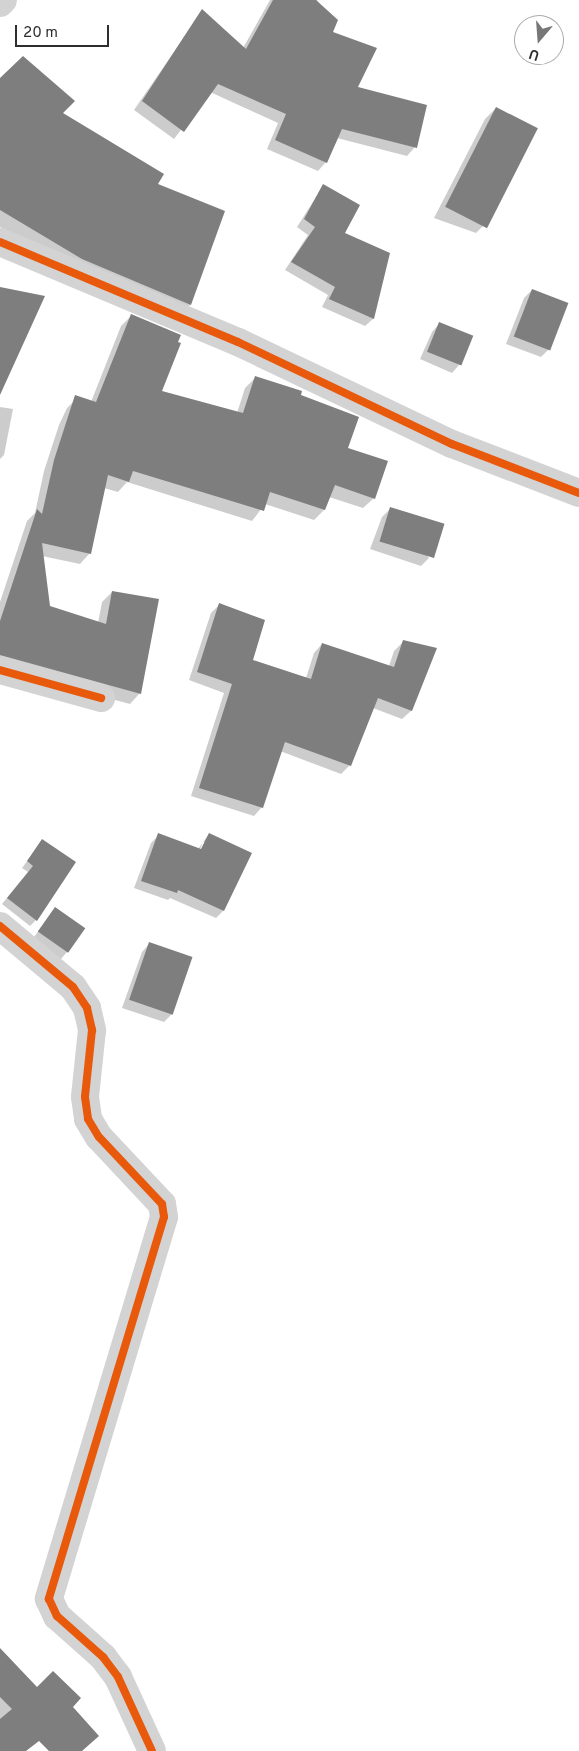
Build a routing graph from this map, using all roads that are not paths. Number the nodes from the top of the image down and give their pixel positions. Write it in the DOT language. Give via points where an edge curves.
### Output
graph roads {
  1 [pos="2,0"];
  2 [pos="0,3"];
  3 [pos="0,242"];
  4 [pos="579,493"];
  5 [pos="0,670"];
  6 [pos="101,698"];
  7 [pos="0,926"];
  8 [pos="127,1695"];
  9 [pos="143,1751"];
  10 [pos="152,1751"];
  1 -- 2 [label="street"];
  3 -- 4 [label="street" via="238,342 452,444"];
  5 -- 6 [label="street"];
  7 -- 8 [label="street" via="73,987 87,1008 92,1030 86,1096 88,1119 100,1137 162,1204 164,1217 49,1599 57,1616 112,1667"];
  8 -- 9 [label="street"];
  8 -- 10 [label="street"];
}
